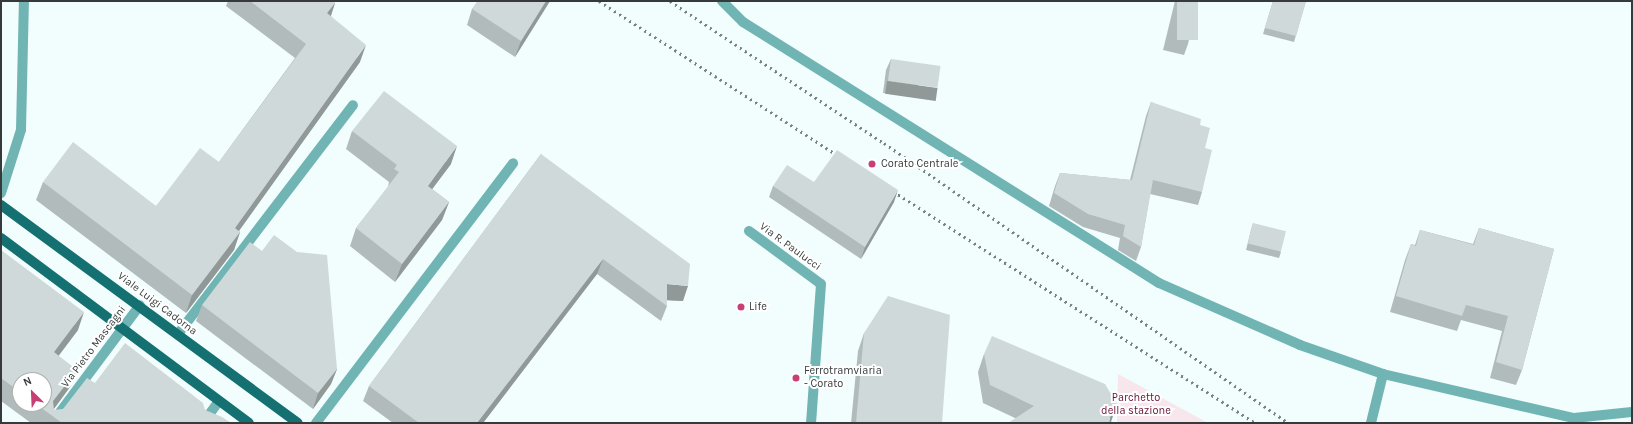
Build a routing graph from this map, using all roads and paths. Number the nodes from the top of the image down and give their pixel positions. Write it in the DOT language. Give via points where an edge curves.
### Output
graph roads {
  1 [pos="24,1"];
  2 [pos="722,1"];
  3 [pos="353,105"];
  4 [pos="513,163"];
  5 [pos="1,192"];
  6 [pos="1,205"];
  7 [pos="749,231"];
  8 [pos="1,238"];
  9 [pos="140,305"];
  10 [pos="122,329"];
  11 [pos="178,334"];
  12 [pos="1383,374"];
  13 [pos="219,401"];
  14 [pos="1632,412"];
  15 [pos="52,423"];
  16 [pos="203,423"];
  17 [pos="249,423"];
  18 [pos="298,423"];
  19 [pos="316,423"];
  20 [pos="810,423"];
  21 [pos="1371,423"];
  1 -- 5 [label="street" via="21,130"];
  2 -- 12 [label="street" via="742,22 1159,283 1300,345"];
  3 -- 11 [label="street"];
  4 -- 19 [label="street"];
  6 -- 9 [label="main road, Viale Luigi Cadorna"];
  7 -- 20 [label="street, Via R. Paulucci" via="821,284"];
  8 -- 10 [label="main road"];
  9 -- 10 [label="street, Via Pietro Mascagni"];
  9 -- 11 [label="main road, Viale Luigi Cadorna"];
  10 -- 13 [label="main road"];
  10 -- 15 [label="street, Via Pietro Mascagni"];
  11 -- 18 [label="main road, Viale Luigi Cadorna"];
  12 -- 14 [label="street" via="1574,418"];
  12 -- 21 [label="street"];
  13 -- 16 [label="street"];
  13 -- 17 [label="main road"];
}
